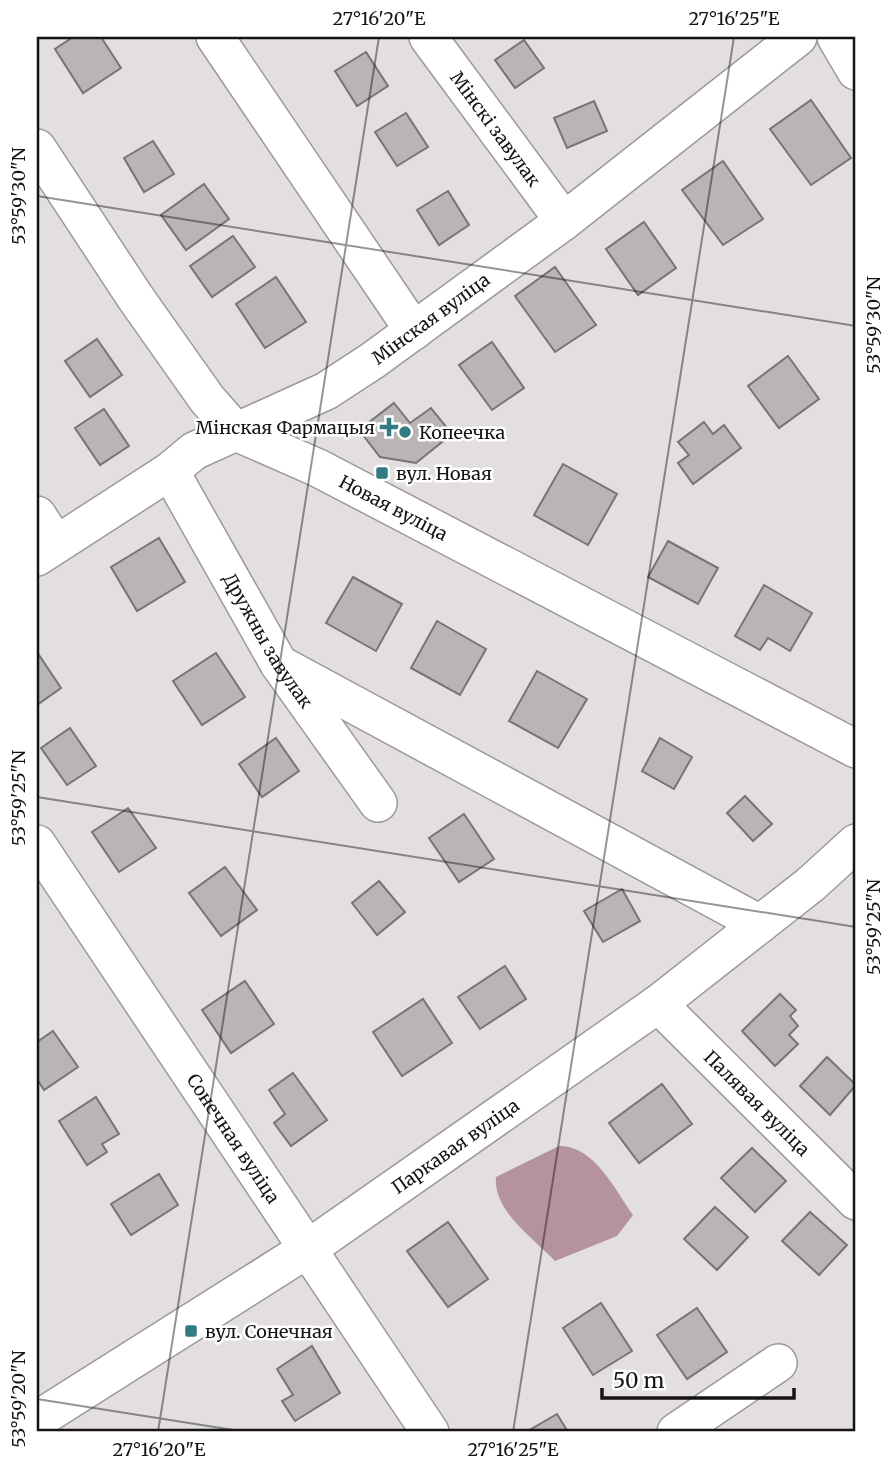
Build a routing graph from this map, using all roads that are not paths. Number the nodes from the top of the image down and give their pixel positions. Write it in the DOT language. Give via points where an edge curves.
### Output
graph roads {
  1 [pos="215,37"];
  2 [pos="428,37"];
  3 [pos="798,37"];
  4 [pos="836,37"];
  5 [pos="856,71"];
  6 [pos="37,148"];
  7 [pos="564,221"];
  8 [pos="414,331"];
  9 [pos="236,432"];
  10 [pos="170,471"];
  11 [pos="43,539"];
  12 [pos="279,664"];
  13 [pos="856,749"];
  14 [pos="378,803"];
  15 [pos="856,843"];
  16 [pos="37,844"];
  17 [pos="760,925"];
  18 [pos="658,1004"];
  19 [pos="856,1201"];
  20 [pos="309,1248"];
  21 [pos="778,1363"];
  22 [pos="37,1420"];
  23 [pos="430,1432"];
  24 [pos="676,1432"];
  1 -- 8 [label="street"];
  2 -- 7 [label="street, Мінскі завулак"];
  3 -- 7 [label="street, Мінская вуліца"];
  4 -- 5 [label="street"];
  6 -- 9 [label="street, Новая вуліца" via="206,399"];
  7 -- 8 [label="street, Мінская вуліца"];
  8 -- 9 [label="street, Мінская вуліца" via="326,391"];
  9 -- 10 [label="street, Мінская вуліца" via="194,452"];
  9 -- 13 [label="street, Новая вуліца" via="318,468"];
  10 -- 11 [label="street, Мінская вуліца"];
  10 -- 12 [label="street, Дружны завулак"];
  12 -- 14 [label="street, Дружны завулак"];
  12 -- 17 [label="street"];
  15 -- 17 [label="street, Паркавая вуліца"];
  16 -- 20 [label="street, Сонечная вуліца"];
  17 -- 18 [label="street, Паркавая вуліца"];
  18 -- 19 [label="street, Палявая вуліца"];
  18 -- 20 [label="street, Паркавая вуліца"];
  20 -- 22 [label="street, Паркавая вуліца"];
  20 -- 23 [label="street, Сонечная вуліца"];
  21 -- 24 [label="street"];
}
